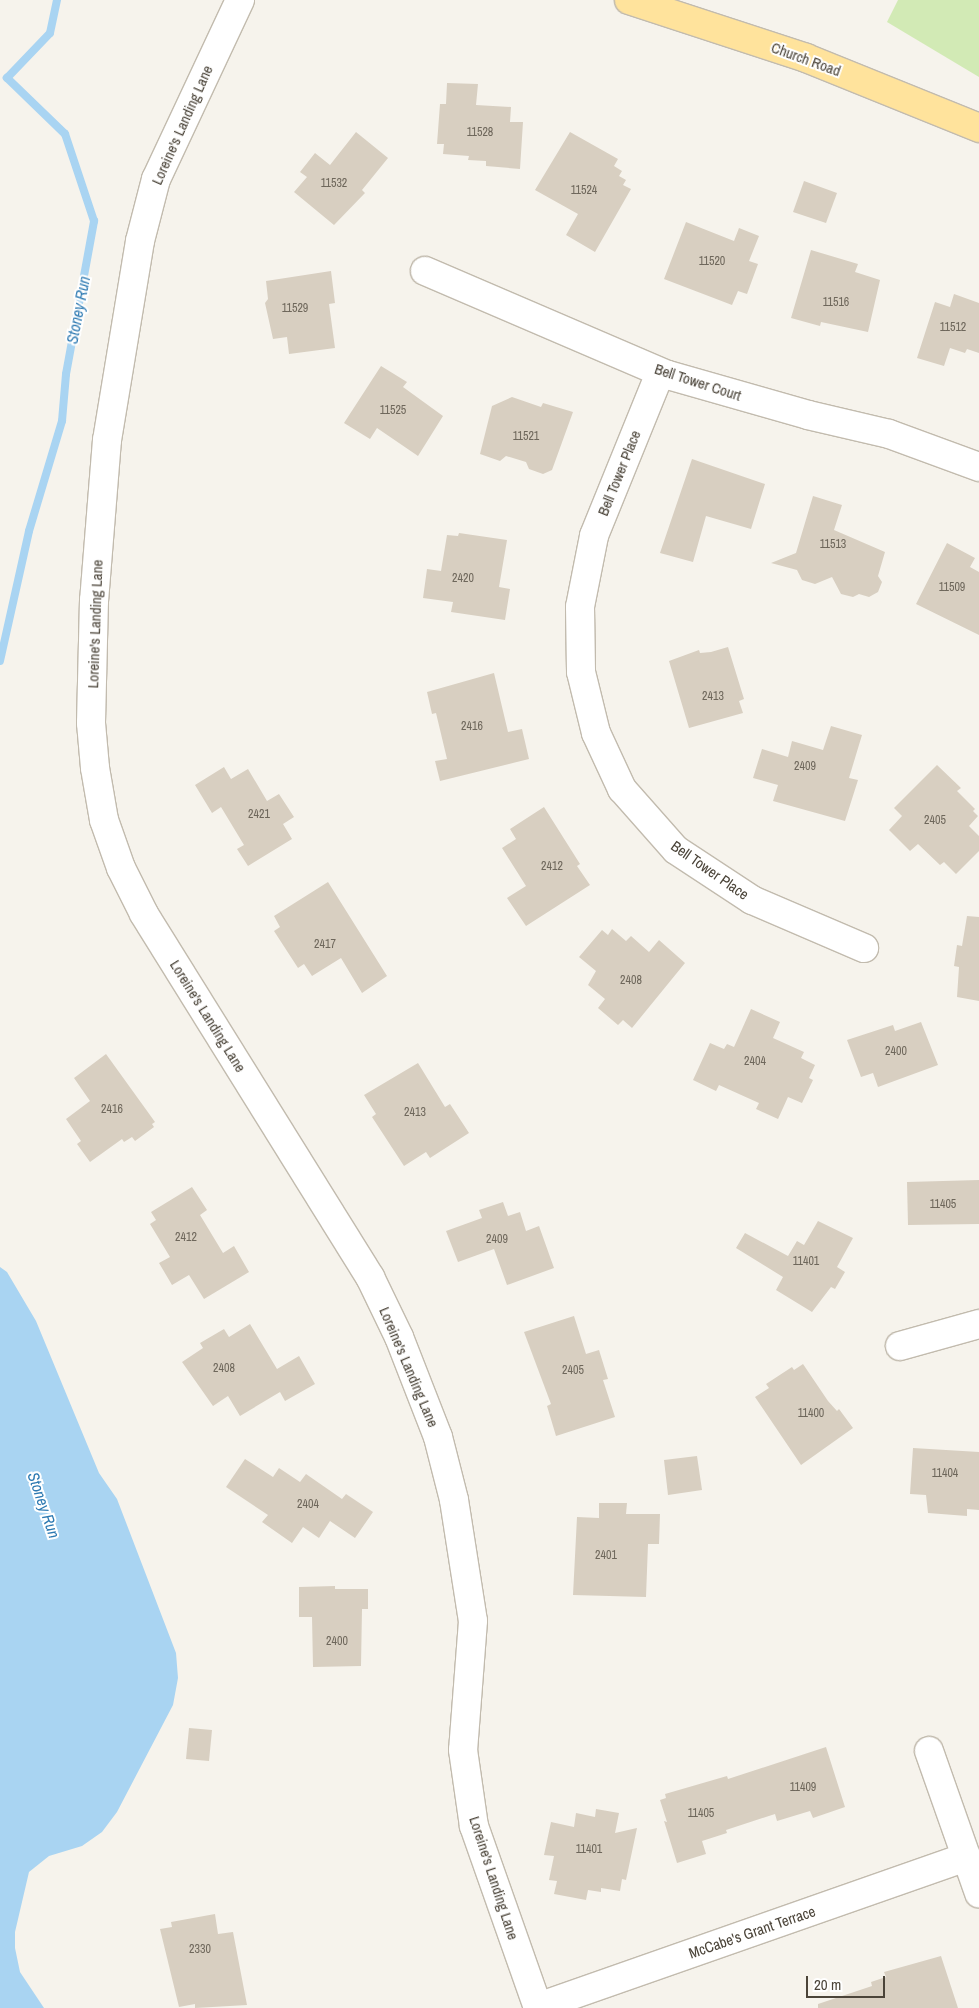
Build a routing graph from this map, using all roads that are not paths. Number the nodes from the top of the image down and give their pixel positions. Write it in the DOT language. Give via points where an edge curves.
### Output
graph roads {
  1 [pos="240,0"];
  2 [pos="629,0"];
  3 [pos="979,128"];
  4 [pos="425,271"];
  5 [pos="668,375"];
  6 [pos="979,467"];
  7 [pos="864,948"];
  8 [pos="979,1324"];
  9 [pos="900,1346"];
  10 [pos="929,1751"];
  11 [pos="966,1858"];
  12 [pos="979,1893"];
  13 [pos="538,2007"];
  1 -- 13 [label="street, Loreine's Landing Lane" via="156,179 140,241 106,449 94,600 91,724 95,768 104,820 121,868 144,914 370,1277 399,1337 438,1437 454,1500 473,1621 463,1750 474,1826"];
  2 -- 3 [label="main road, Church Road" via="806,58"];
  4 -- 5 [label="street, Bell Tower Court"];
  5 -- 6 [label="street, Bell Tower Court" via="808,415 889,434"];
  5 -- 7 [label="street, Bell Tower Place" via="658,378 594,536 580,607 581,672 596,733 622,789 676,850 752,900"];
  8 -- 9 [label="street"];
  10 -- 11 [label="street"];
  11 -- 12 [label="street"];
  11 -- 13 [label="street, McCabe's Grant Terrace"];
}
